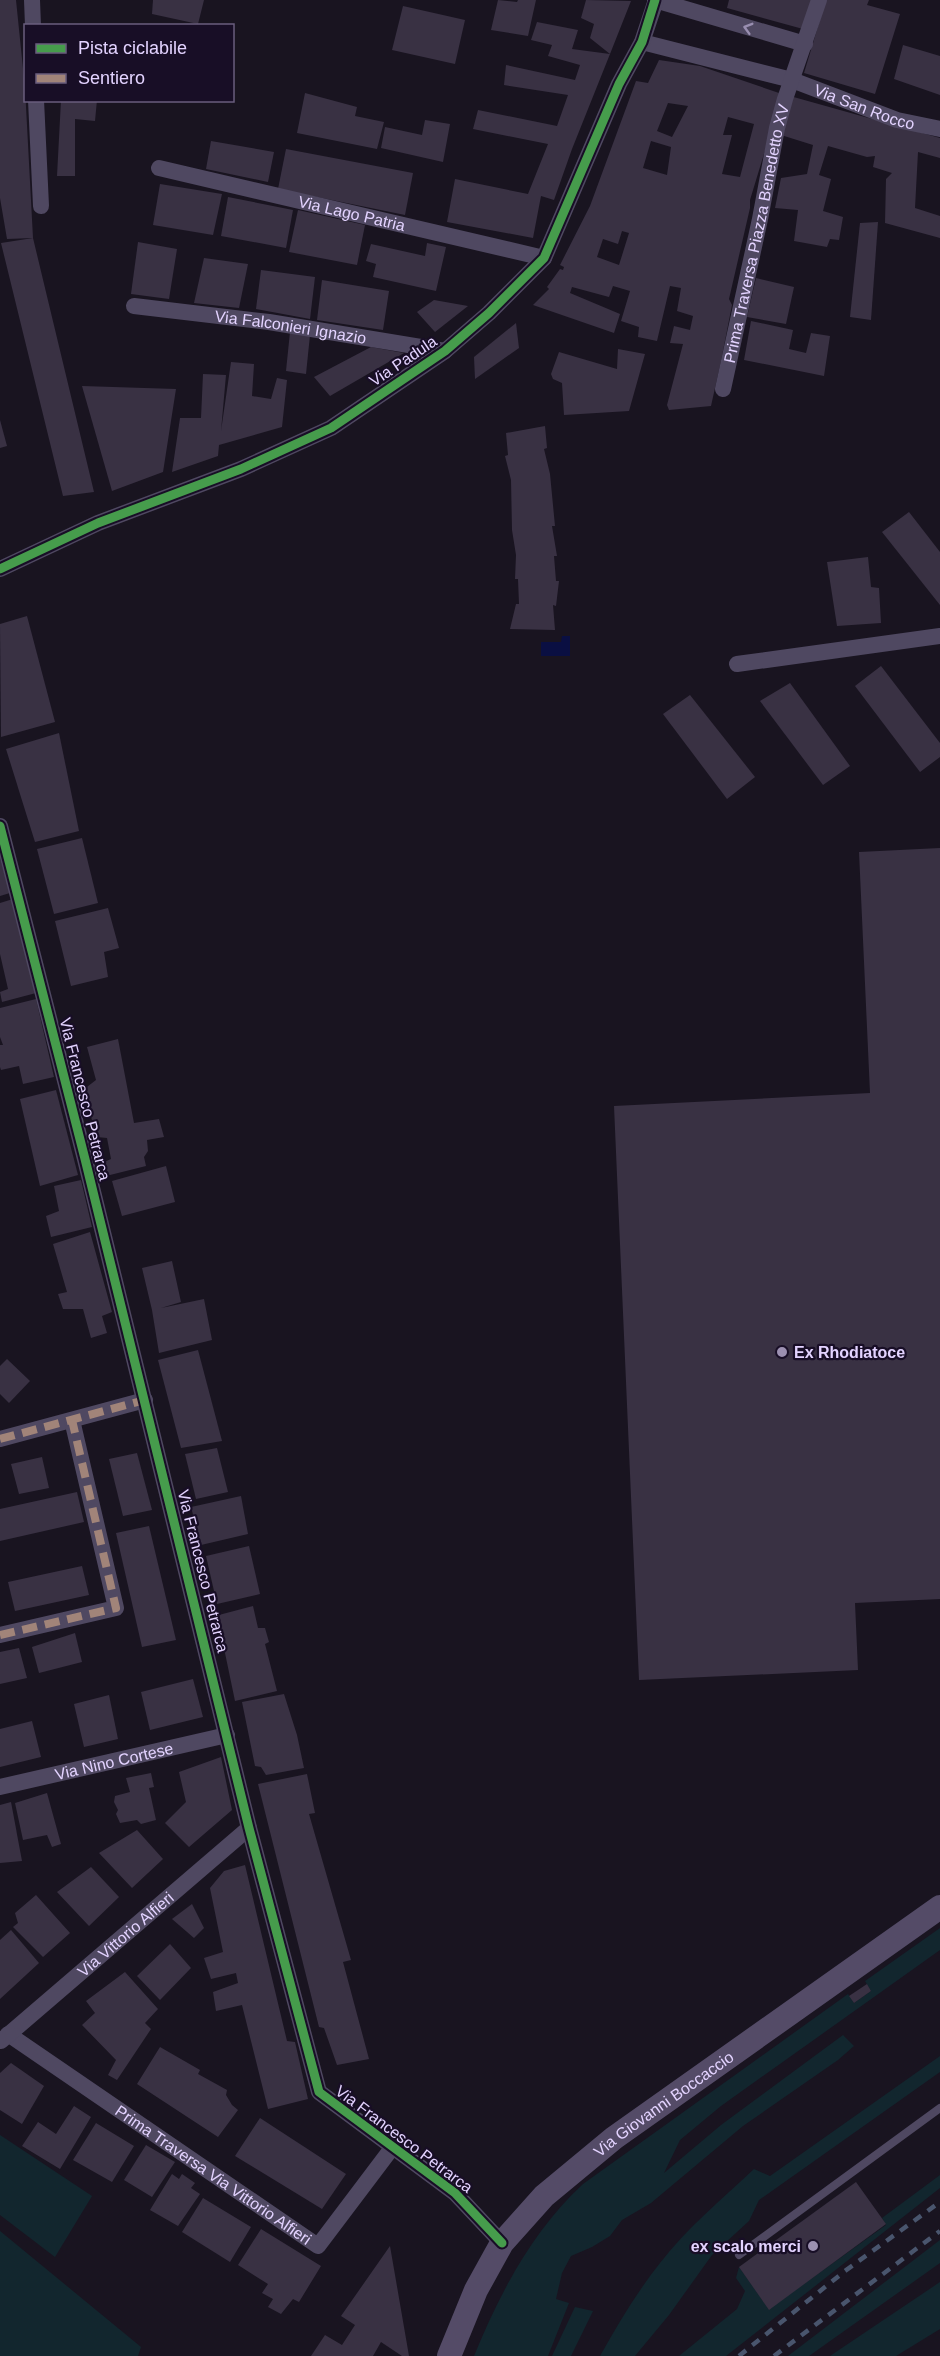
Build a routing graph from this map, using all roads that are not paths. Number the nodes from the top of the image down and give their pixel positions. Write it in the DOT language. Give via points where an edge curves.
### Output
graph roads {
  1 [pos="32,0"];
  2 [pos="655,0"];
  3 [pos="819,0"];
  4 [pos="33,24"];
  5 [pos="642,42"];
  6 [pos="805,44"];
  7 [pos="792,80"];
  8 [pos="36,102"];
  9 [pos="940,129"];
  10 [pos="159,168"];
  11 [pos="41,206"];
  12 [pos="544,258"];
  13 [pos="134,306"];
  14 [pos="445,351"];
  15 [pos="723,389"];
  16 [pos="0,569"];
  17 [pos="940,636"];
  18 [pos="737,664"];
  19 [pos="0,826"];
  20 [pos="145,1400"];
  21 [pos="72,1420"];
  22 [pos="0,1439"];
  23 [pos="0,1635"];
  24 [pos="227,1735"];
  25 [pos="0,1786"];
  26 [pos="249,1828"];
  27 [pos="940,1907"];
  28 [pos="4,2038"];
  29 [pos="940,2108"];
  30 [pos="392,2148"];
  31 [pos="502,2243"];
  32 [pos="739,2255"];
  33 [pos="449,2356"];
  1 -- 4 [label="street"];
  2 -- 5 [label="street, Via Padula"];
  6 -- 2 [label="street, one-way"];
  3 -- 6 [label="street, Prima Traversa Piazza Benedetto XV"];
  5 -- 7 [label="street, Via San Rocco"];
  5 -- 12 [label="street, Via Padula" via="619,84"];
  6 -- 7 [label="street, Prima Traversa Piazza Benedetto XV"];
  7 -- 9 [label="street, Via San Rocco" via="897,120"];
  7 -- 15 [label="street, Prima Traversa Piazza Benedetto XV" via="777,128"];
  8 -- 11 [label="street"];
  10 -- 12 [label="street, Via Lago Patria"];
  12 -- 14 [label="street, Via Padula"];
  13 -- 14 [label="street, Via Falconieri Ignazio" via="268,322"];
  14 -- 16 [label="street, Via Padula" via="331,428 241,470 98,523"];
  17 -- 18 [label="street"];
  19 -- 20 [label="street, Via Francesco Petrarca"];
  20 -- 21 [label="street"];
  20 -- 24 [label="street, Via Francesco Petrarca"];
  21 -- 22 [label="street"];
  21 -- 23 [label="street" via="116,1608"];
  24 -- 25 [label="street, Via Nino Cortese"];
  24 -- 26 [label="street, Via Francesco Petrarca"];
  26 -- 28 [label="street, Via Vittorio Alfieri"];
  26 -- 30 [label="street, Via Francesco Petrarca" via="319,2092"];
  27 -- 31 [label="street, Via Giovanni Boccaccio" via="614,2138 544,2196"];
  28 -- 30 [label="street, Prima Traversa Via Vittorio Alfieri" via="318,2246"];
  29 -- 32 [label="lane"];
  30 -- 31 [label="street, Via Francesco Petrarca" via="455,2193"];
  31 -- 33 [label="street, Via Giovanni Boccaccio" via="476,2289"];
}
